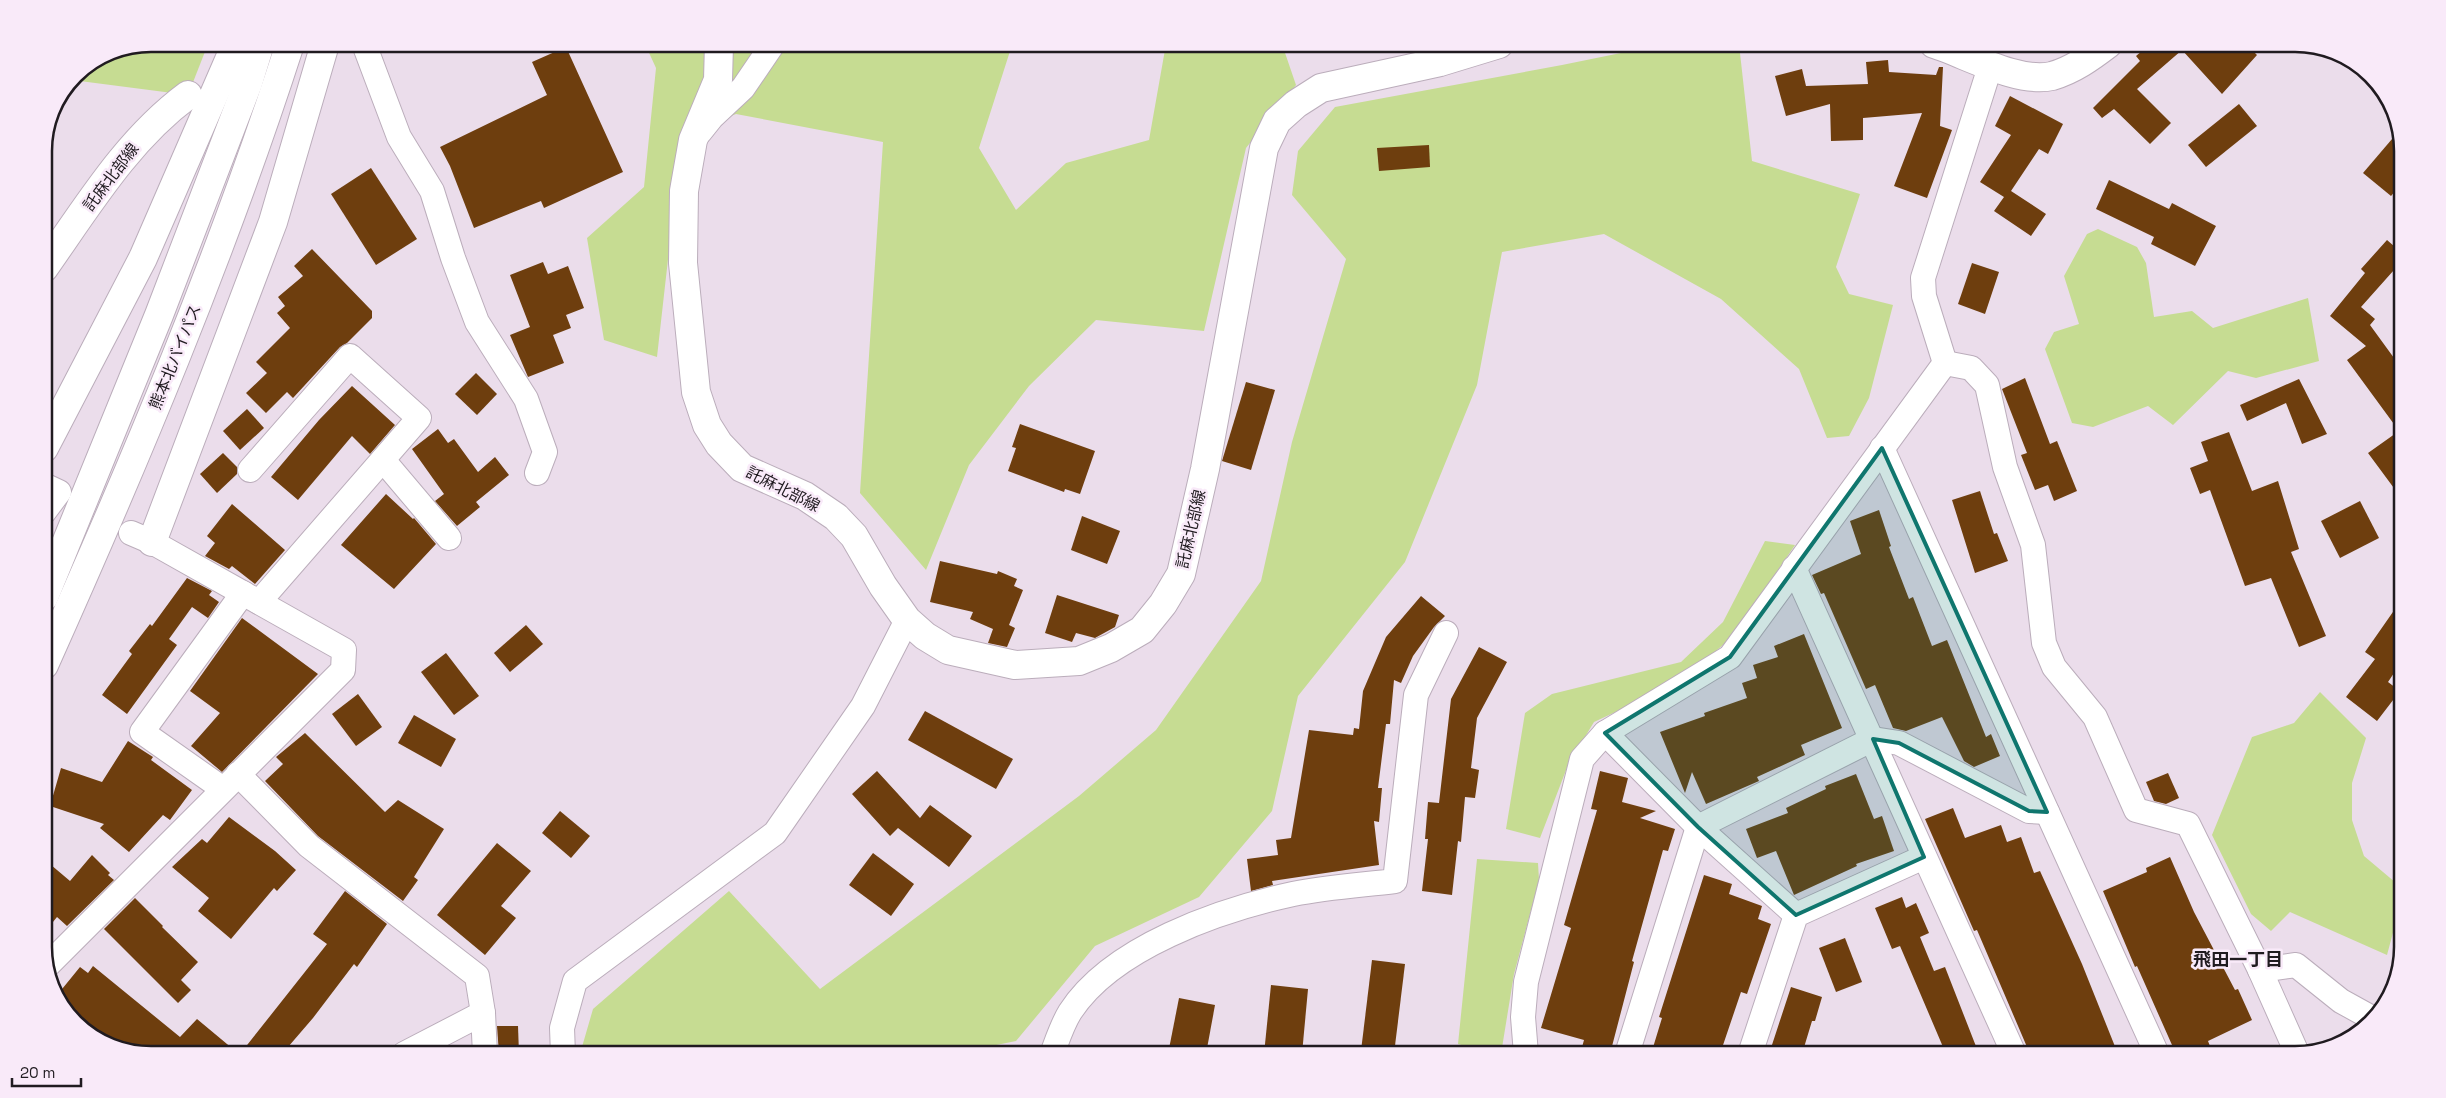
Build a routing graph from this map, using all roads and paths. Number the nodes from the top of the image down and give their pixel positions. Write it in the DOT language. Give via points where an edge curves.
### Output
graph roads {
  1 [pos="233,52"];
  2 [pos="258,52"];
  3 [pos="287,52"];
  4 [pos="323,52"];
  5 [pos="367,52"];
  6 [pos="720,52"];
  7 [pos="768,52"];
  8 [pos="1473,52"];
  9 [pos="1953,52"];
  10 [pos="2098,52"];
  11 [pos="1990,67"];
  12 [pos="188,95"];
  13 [pos="693,140"];
  14 [pos="53,255"];
  15 [pos="1945,363"];
  16 [pos="53,431"];
  17 [pos="1882,448"];
  18 [pos="383,460"];
  19 [pos="250,470"];
  20 [pos="537,473"];
  21 [pos="53,489"];
  22 [pos="53,500"];
  23 [pos="142,537"];
  24 [pos="449,538"];
  25 [pos="1794,568"];
  26 [pos="53,575"];
  27 [pos="251,598"];
  28 [pos="906,620"];
  29 [pos="1446,633"];
  30 [pos="53,644"];
  31 [pos="1605,733"];
  32 [pos="1873,739"];
  33 [pos="230,782"];
  34 [pos="2047,812"];
  35 [pos="1698,827"];
  36 [pos="1924,858"];
  37 [pos="1796,916"];
  38 [pos="54,960"];
  39 [pos="2260,970"];
  40 [pos="483,1013"];
  41 [pos="2366,1015"];
  42 [pos="419,1046"];
  43 [pos="485,1046"];
  44 [pos="563,1046"];
  45 [pos="1055,1046"];
  46 [pos="1528,1046"];
  47 [pos="1630,1046"];
  48 [pos="1753,1046"];
  49 [pos="2010,1046"];
  50 [pos="2153,1046"];
  51 [pos="2294,1046"];
  1 -- 16 [label="main road" via="143,258"];
  2 -- 26 [label="main road, 熊本北バイパス" via="160,315"];
  3 -- 30 [label="main road, 熊本北バイパス" via="187,329"];
  4 -- 23 [label="main road" via="273,222"];
  5 -- 20 [label="street" via="399,137 432,191 477,322 526,398 545,452"];
  6 -- 13 [label="main road, 託麻北部線" via="718,80"];
  7 -- 13 [label="street" via="743,88"];
  8 -- 28 [label="main road, 託麻北部線" via="1321,88 1277,121 1264,148 1188,548 1181,574 1142,630 1079,661 1015,665 948,650 924,636"];
  9 -- 11 [label="main road"];
  10 -- 11 [label="main road" via="2068,70 2050,76 2035,77"];
  11 -- 15 [label="street" via="1923,278 1924,296"];
  12 -- 14 [label="main road, 託麻北部線" via="168,110 113,170"];
  13 -- 28 [label="main road, 託麻北部線" via="684,191 683,263 696,392 707,425 719,444 742,468 805,496 836,517 854,536"];
  15 -- 17 [label="street"];
  15 -- 39 [label="street" via="1971,368 1987,385 2005,467 2033,545 2044,644 2054,667 2095,717 2136,810 2188,824"];
  17 -- 25 [label="street"];
  17 -- 34 [label="street"];
  18 -- 19 [label="street" via="419,418 350,356"];
  18 -- 24 [label="street"];
  18 -- 27 [label="street"];
  21 -- 22 [label="street" via="59,492"];
  23 -- 27 [label="street"];
  25 -- 31 [label="street" via="1730,657"];
  25 -- 32 [label="street"];
  27 -- 33 [label="street" via="142,732"];
  27 -- 33 [label="street" via="344,650 343,670"];
  28 -- 44 [label="street" via="863,706 775,833 575,981 562,1028"];
  29 -- 45 [label="street" via="1416,695 1395,881 1294,894 1222,914 1146,946 1106,972 1070,1012"];
  31 -- 35 [label="street"];
  31 -- 46 [label="street" via="1582,759 1526,982 1523,1017"];
  32 -- 34 [label="street" via="1900,743 2029,810"];
  32 -- 35 [label="street"];
  32 -- 36 [label="street"];
  33 -- 38 [label="street"];
  33 -- 40 [label="street" via="477,976"];
  34 -- 50 [label="street"];
  35 -- 37 [label="street"];
  35 -- 47 [label="street"];
  36 -- 37 [label="street"];
  36 -- 49 [label="street"];
  37 -- 48 [label="street"];
  39 -- 41 [label="street" via="2296,965 2341,1001"];
  39 -- 51 [label="street"];
  40 -- 42 [label="street"];
  40 -- 43 [label="street"];
}
